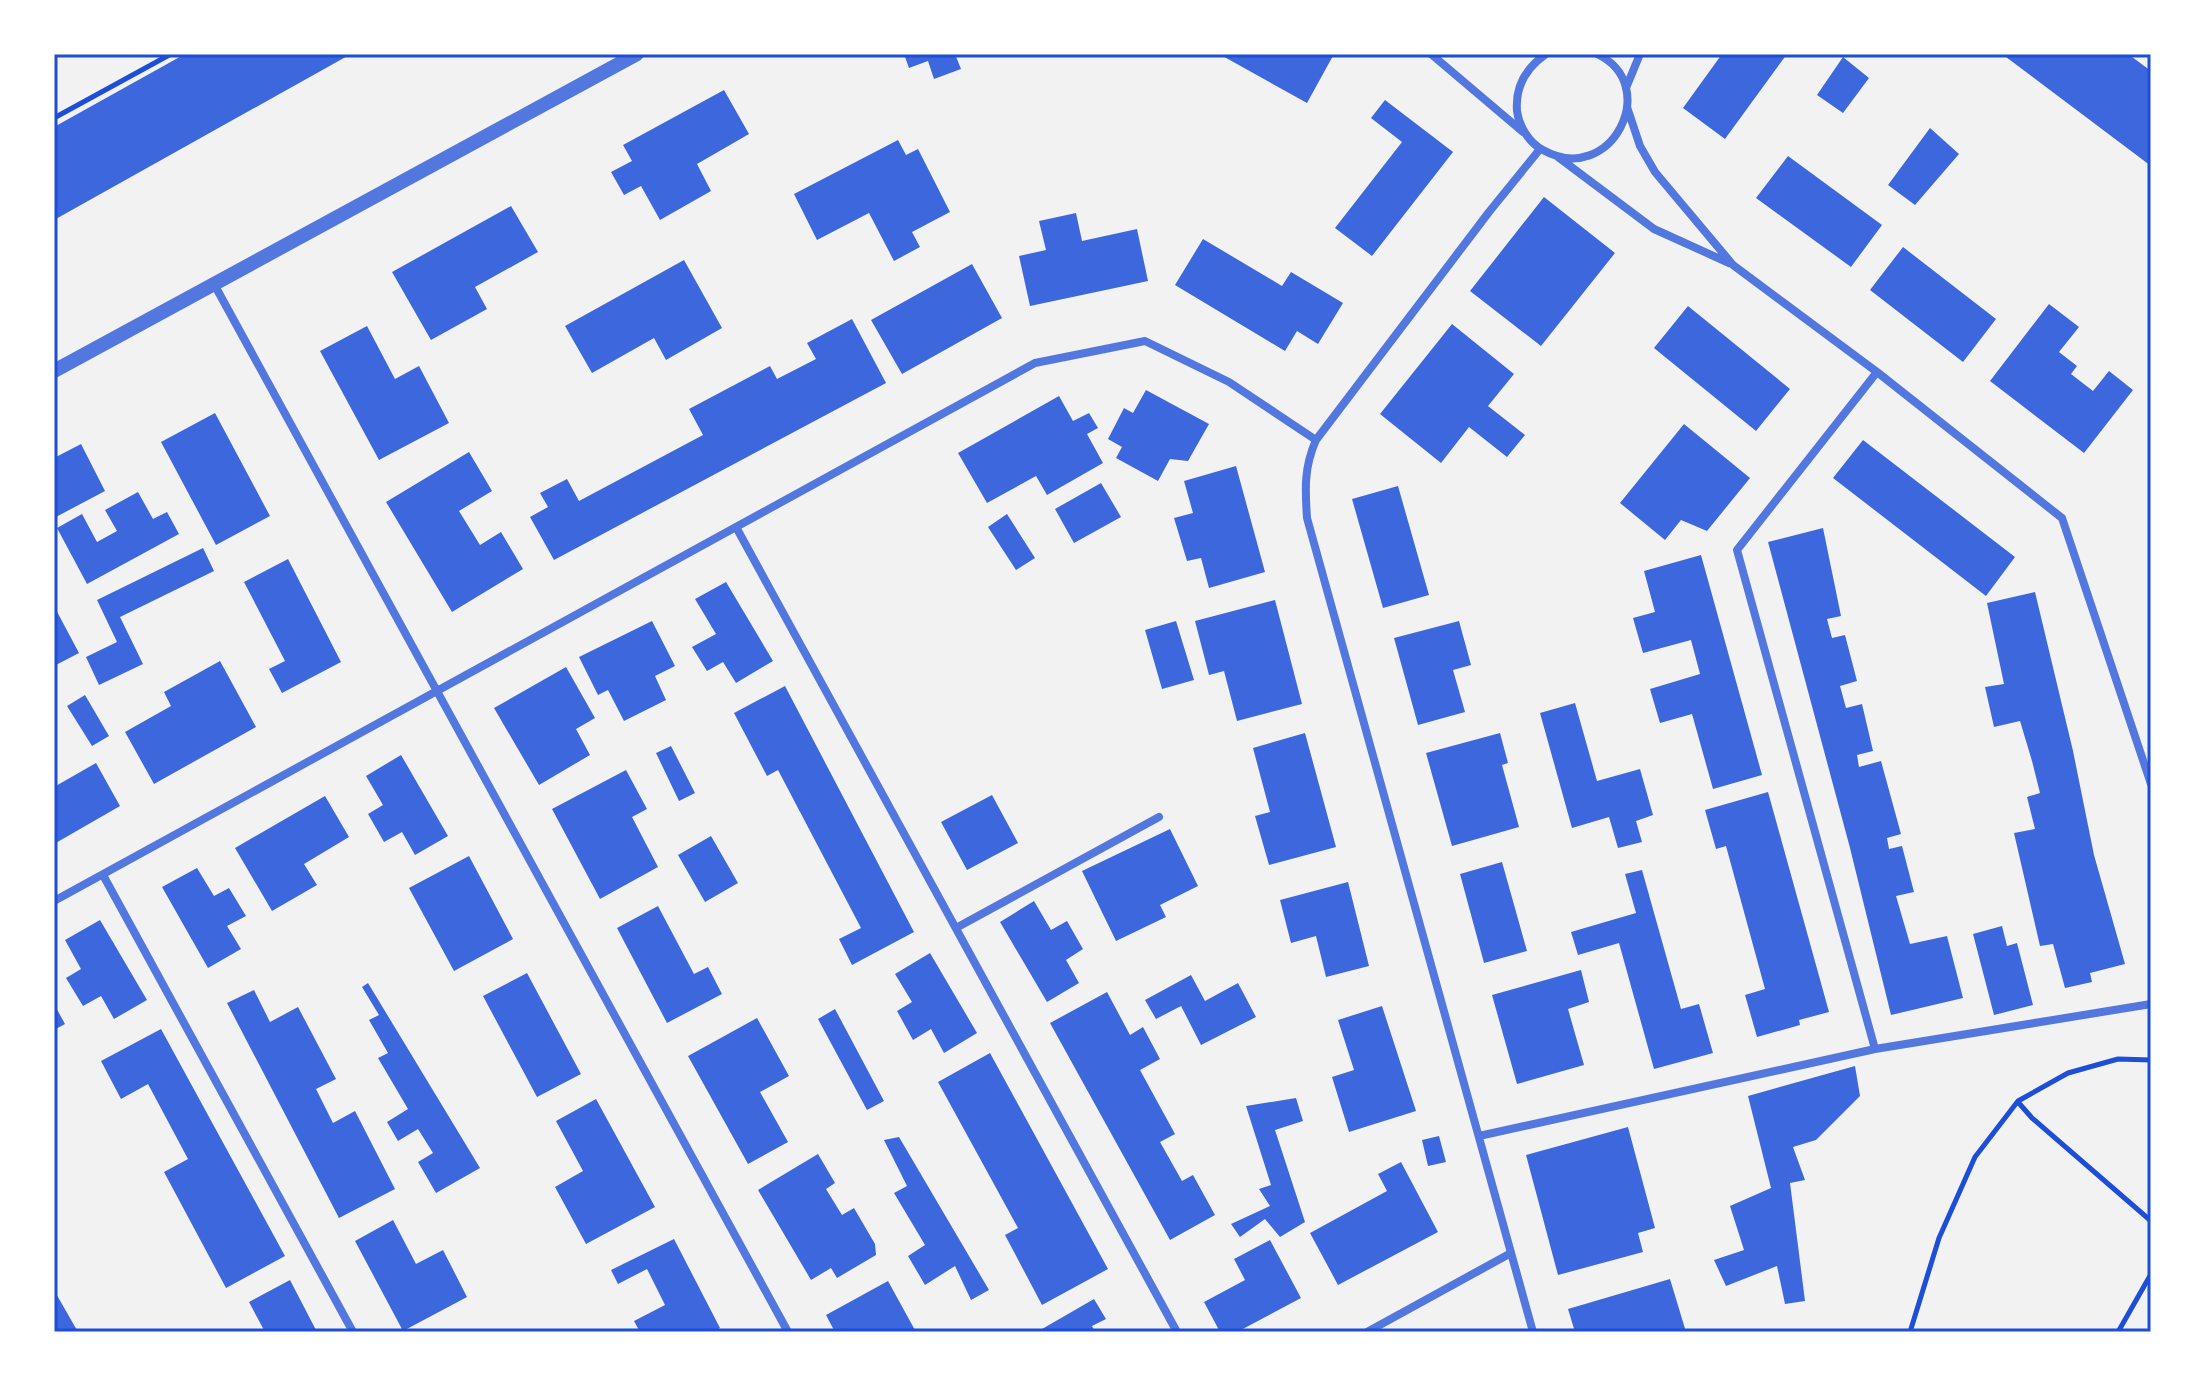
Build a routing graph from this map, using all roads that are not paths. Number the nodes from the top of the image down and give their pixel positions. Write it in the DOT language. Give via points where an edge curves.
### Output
graph roads {
  1 [pos="637,54"];
  2 [pos="1431,54"];
  3 [pos="1546,54"];
  4 [pos="1597,54"];
  5 [pos="1640,54"];
  6 [pos="1626,88"];
  7 [pos="1627,107"];
  8 [pos="1526,135"];
  9 [pos="1540,149"];
  10 [pos="1558,157"];
  11 [pos="1733,265"];
  12 [pos="214,283"];
  13 [pos="54,371"];
  14 [pos="1877,372"];
  15 [pos="1316,440"];
  16 [pos="736,527"];
  17 [pos="437,691"];
  18 [pos="2151,784"];
  19 [pos="1159,817"];
  20 [pos="103,875"];
  21 [pos="54,901"];
  22 [pos="956,928"];
  23 [pos="2151,1004"];
  24 [pos="1875,1049"];
  25 [pos="1479,1136"];
  26 [pos="1511,1253"];
  27 [pos="353,1332"];
  28 [pos="788,1332"];
  29 [pos="1177,1332"];
  30 [pos="1367,1332"];
  31 [pos="1533,1332"];
  1 -- 12 [label="street"];
  2 -- 8 [label="street"];
  3 -- 8 [label="street" via="1522,79 1516,98"];
  4 -- 6 [label="street" via="1618,71"];
  5 -- 6 [label="street"];
  6 -- 7 [label="street"];
  7 -- 10 [label="street" via="1612,142 1578,159"];
  7 -- 11 [label="street" via="1655,172"];
  8 -- 9 [label="street"];
  9 -- 10 [label="street"];
  9 -- 15 [label="street"];
  10 -- 11 [label="street" via="1654,229"];
  11 -- 14 [label="street"];
  12 -- 13 [label="street"];
  12 -- 17 [label="street"];
  14 -- 18 [label="street" via="2062,518"];
  14 -- 24 [label="street" via="1737,550"];
  15 -- 16 [label="street" via="1229,382 1145,341 1035,363"];
  15 -- 25 [label="street" via="1304,478 1307,518"];
  16 -- 17 [label="street"];
  16 -- 22 [label="street"];
  17 -- 20 [label="street"];
  17 -- 28 [label="street"];
  19 -- 22 [label="street"];
  20 -- 21 [label="street"];
  20 -- 27 [label="street"];
  22 -- 29 [label="street"];
  23 -- 24 [label="street"];
  24 -- 25 [label="street"];
  25 -- 26 [label="street"];
  26 -- 30 [label="street"];
  26 -- 31 [label="street"];
}
